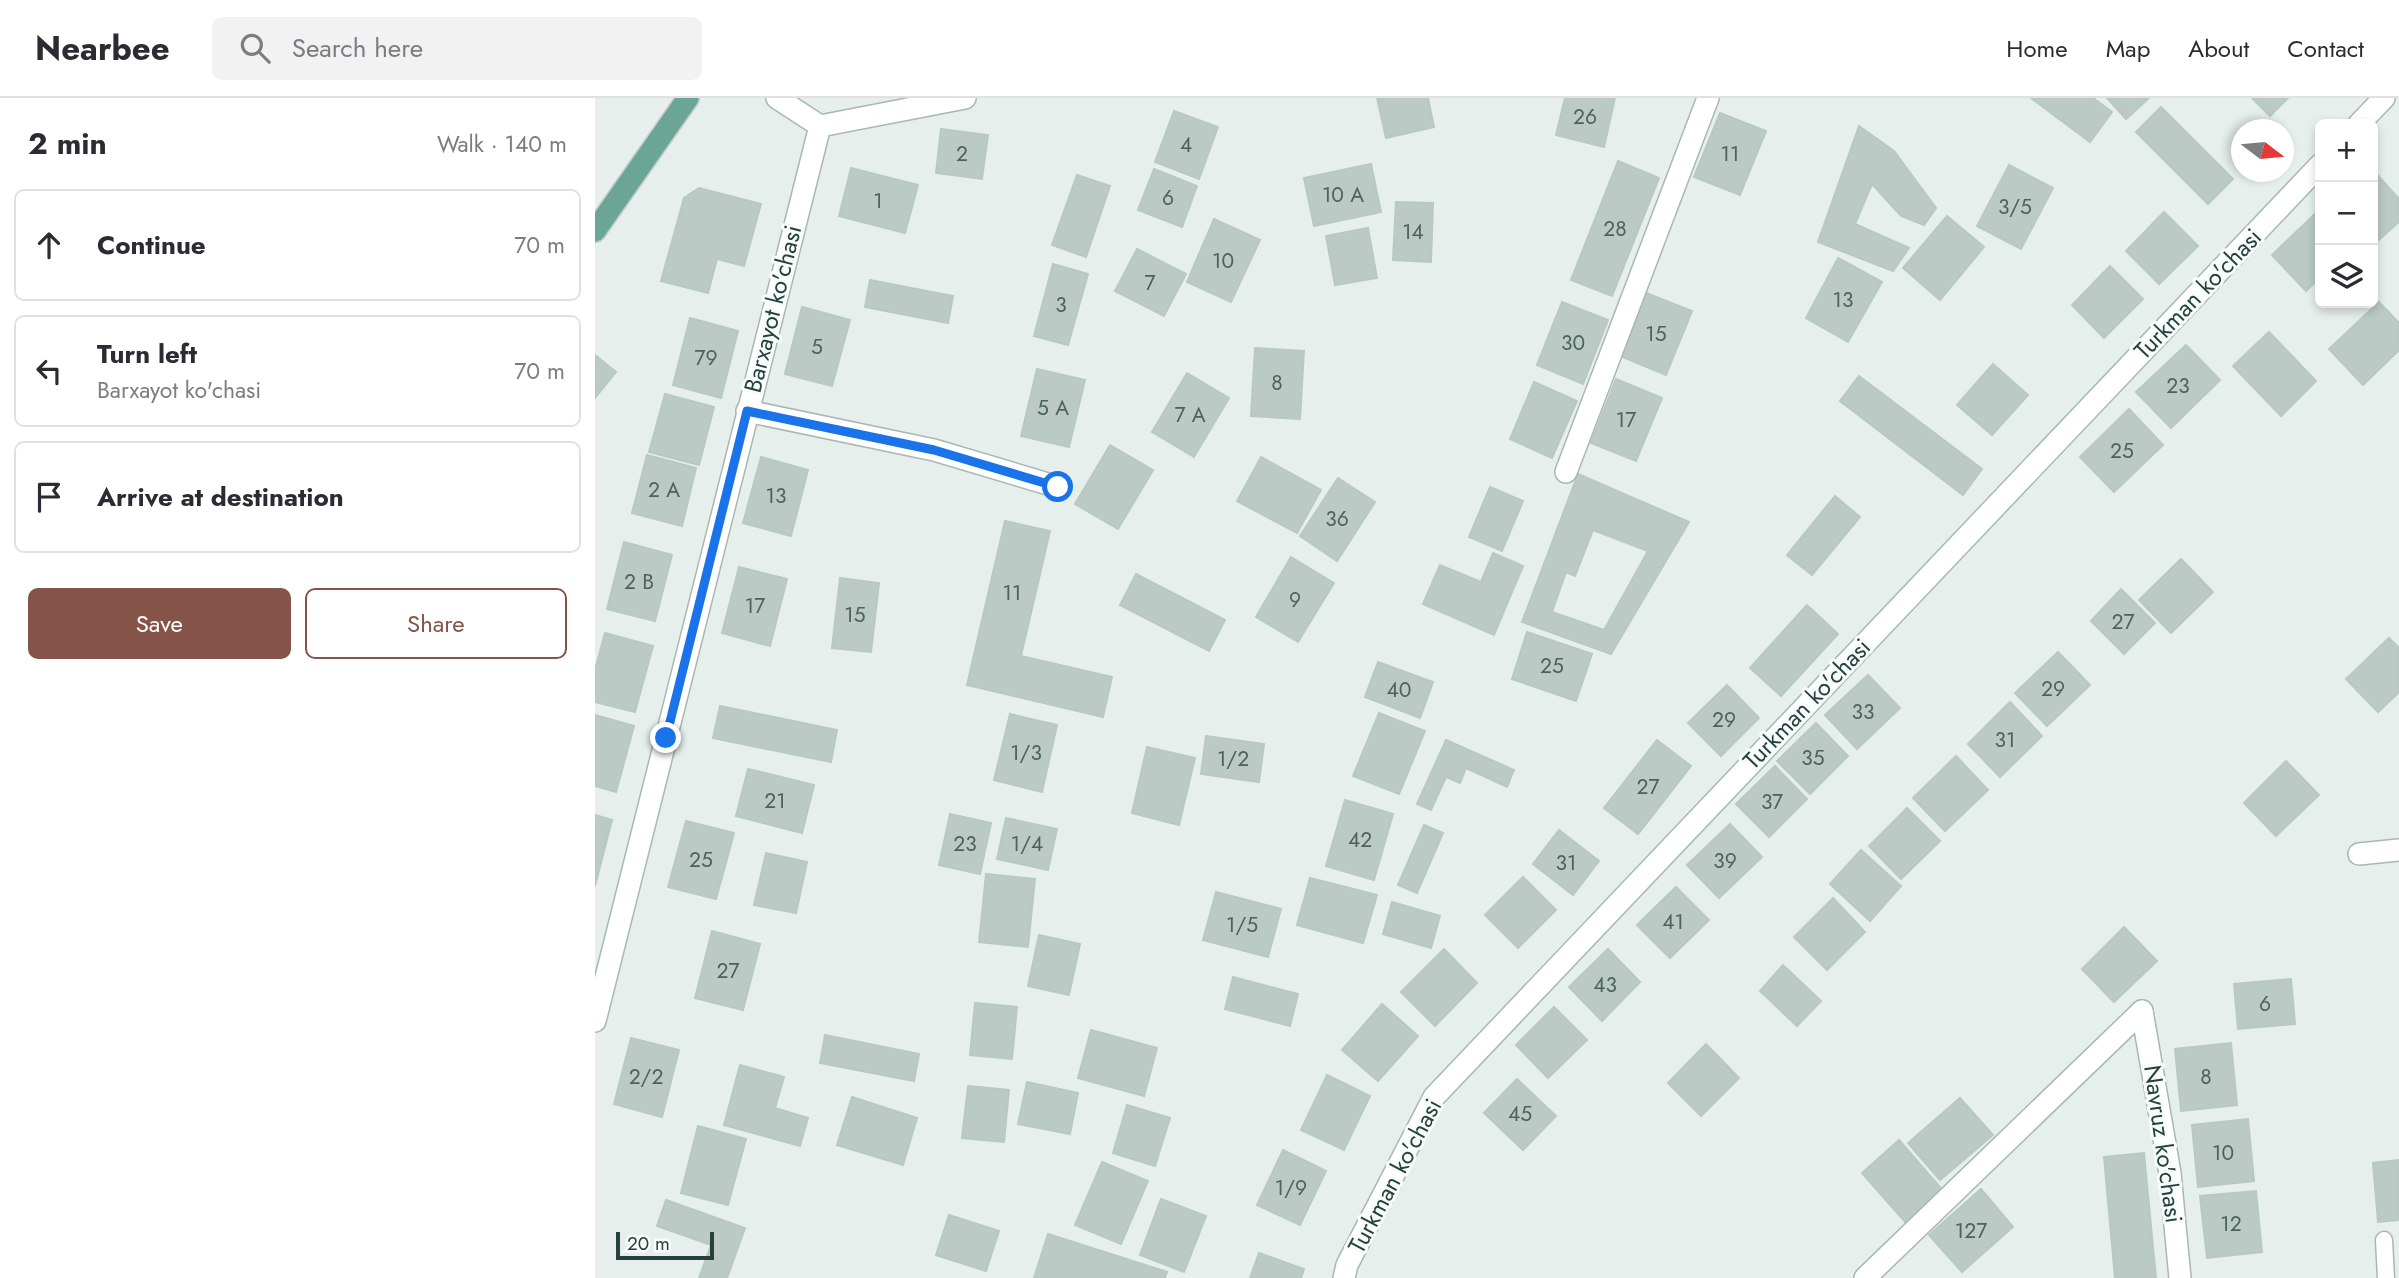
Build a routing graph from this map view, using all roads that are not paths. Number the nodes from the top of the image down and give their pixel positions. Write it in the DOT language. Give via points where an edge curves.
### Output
graph roads {
  1 [pos="688,98"];
  2 [pos="777,98"];
  3 [pos="965,98"];
  4 [pos="1708,98"];
  5 [pos="2384,98"];
  6 [pos="2364,119"];
  7 [pos="820,126"];
  8 [pos="2315,170"];
  9 [pos="595,231"];
  10 [pos="747,411"];
  11 [pos="1566,472"];
  12 [pos="1058,487"];
  13 [pos="2399,850"];
  14 [pos="2358,854"];
  15 [pos="595,1021"];
  16 [pos="2384,1240"];
  17 [pos="1344,1278"];
  18 [pos="1864,1278"];
  19 [pos="2181,1278"];
  20 [pos="2386,1278"];
  1 -- 9 [label="main road"];
  2 -- 7 [label="street"];
  3 -- 7 [label="street"];
  4 -- 11 [label="street"];
  5 -- 6 [label="street"];
  7 -- 10 [label="street, Barxayot ko'chasi"];
  8 -- 17 [label="street, Turkman ko'chasi" via="1434,1097"];
  10 -- 12 [label="street" via="934,450"];
  10 -- 15 [label="street, Barxayot ko'chasi"];
  13 -- 14 [label="street"];
  16 -- 20 [label="lane"];
  18 -- 19 [label="street, Navruz ko'chasi" via="2142,1011 2170,1173"];
}
